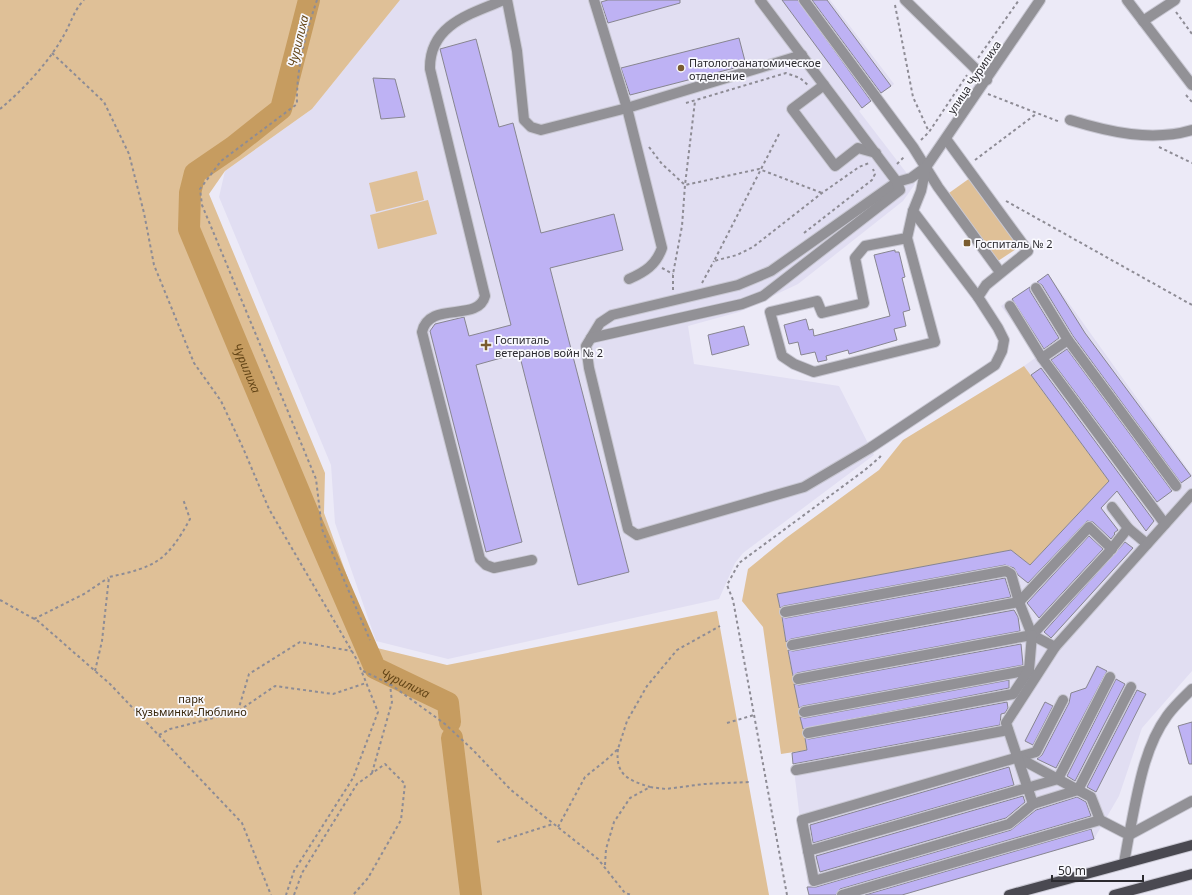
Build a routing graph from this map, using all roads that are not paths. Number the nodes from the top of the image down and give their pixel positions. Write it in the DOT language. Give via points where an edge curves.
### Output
graph roads {
  1 [pos="504,0"];
  2 [pos="507,0"];
  3 [pos="594,0"];
  4 [pos="760,0"];
  5 [pos="804,0"];
  6 [pos="1040,0"];
  7 [pos="1127,0"];
  8 [pos="910,2"];
  9 [pos="1172,2"];
  10 [pos="1143,21"];
  11 [pos="802,55"];
  12 [pos="987,80"];
  13 [pos="1192,85"];
  14 [pos="820,88"];
  15 [pos="627,108"];
  16 [pos="1070,120"];
  17 [pos="1192,130"];
  18 [pos="946,138"];
  19 [pos="876,153"];
  20 [pos="926,167"];
  21 [pos="898,182"];
  22 [pos="913,211"];
  23 [pos="908,238"];
  24 [pos="1000,272"];
  25 [pos="629,279"];
  26 [pos="1036,288"];
  27 [pos="978,297"];
  28 [pos="1010,306"];
  29 [pos="591,338"];
  30 [pos="1068,340"];
  31 [pos="1042,358"];
  32 [pos="1176,486"];
  33 [pos="1192,494"];
  34 [pos="1112,507"];
  35 [pos="1165,524"];
  36 [pos="1128,528"];
  37 [pos="1147,544"];
  38 [pos="1112,549"];
  39 [pos="532,560"];
  40 [pos="1019,602"];
  41 [pos="785,612"];
  42 [pos="1032,635"];
  43 [pos="792,645"];
  44 [pos="1055,647"];
  45 [pos="1029,670"];
  46 [pos="1110,677"];
  47 [pos="798,679"];
  48 [pos="1131,687"];
  49 [pos="1192,689"];
  50 [pos="1192,698"];
  51 [pos="1063,700"];
  52 [pos="1181,701"];
  53 [pos="804,712"];
  54 [pos="1008,730"];
  55 [pos="808,733"];
  56 [pos="1017,757"];
  57 [pos="796,770"];
  58 [pos="1058,780"];
  59 [pos="1027,788"];
  60 [pos="1078,790"];
  61 [pos="1192,801"];
  62 [pos="1033,804"];
  63 [pos="1100,820"];
  64 [pos="1130,835"];
  65 [pos="1192,844"];
  66 [pos="808,851"];
  67 [pos="1124,863"];
  68 [pos="1191,875"];
  69 [pos="842,895"];
  70 [pos="1009,895"];
  71 [pos="1114,895"];
  1 -- 39 [label="street" via="461,18 444,30 430,56 430,69 485,296 475,308 433,316 422,332 480,559 494,568"];
  2 -- 15 [label="street" via="517,51 524,120 530,127 541,130"];
  3 -- 15 [label="street"];
  4 -- 11 [label="street"];
  5 -- 20 [label="street"];
  6 -- 12 [label="street, улица Чурилиха"];
  7 -- 10 [label="street"];
  8 -- 12 [label="street"];
  9 -- 10 [label="street"];
  10 -- 13 [label="street"];
  11 -- 14 [label="street"];
  11 -- 15 [label="street"];
  12 -- 18 [label="street, улица Чурилиха"];
  14 -- 19 [label="street"];
  14 -- 19 [label="street" via="792,109 834,166 858,148"];
  15 -- 25 [label="street" via="662,248 651,267"];
  16 -- 17 [label="street" via="1112,132 1142,135 1163,135"];
  18 -- 20 [label="street, улица Чурилиха"];
  18 -- 24 [label="street" via="1028,251"];
  19 -- 21 [label="street"];
  20 -- 21 [label="street" via="911,178"];
  20 -- 22 [label="street" via="921,191"];
  20 -- 24 [label="street"];
  21 -- 29 [label="street" via="771,271 738,286 612,315 600,323"];
  21 -- 29 [label="street" via="900,190 763,296 742,304"];
  22 -- 23 [label="street"];
  22 -- 27 [label="street"];
  23 -- 23 [label="street" via="935,342 814,372 782,356 770,312 816,301 822,313 864,303 855,258 865,246"];
  24 -- 27 [label="street"];
  26 -- 30 [label="street"];
  27 -- 29 [label="street" via="1004,340 995,365 870,448 804,487 637,535 628,529 588,368 586,346"];
  28 -- 31 [label="street"];
  30 -- 31 [label="street"];
  30 -- 32 [label="street"];
  31 -- 35 [label="street"];
  33 -- 35 [label="street"];
  34 -- 36 [label="street"];
  35 -- 37 [label="street"];
  36 -- 37 [label="street"];
  36 -- 38 [label="street"];
  37 -- 44 [label="street"];
  38 -- 40 [label="street" via="1089,527"];
  38 -- 42 [label="street"];
  40 -- 41 [label="street" via="1011,574 1006,571"];
  40 -- 42 [label="street"];
  40 -- 43 [label="street"];
  42 -- 44 [label="street"];
  42 -- 45 [label="street"];
  42 -- 47 [label="street"];
  44 -- 54 [label="street" via="1006,723"];
  45 -- 53 [label="street"];
  45 -- 55 [label="street" via="1013,694"];
  46 -- 58 [label="street"];
  48 -- 60 [label="street"];
  49 -- 52 [label="street"];
  50 -- 52 [label="street"];
  51 -- 56 [label="street" via="1036,752"];
  52 -- 64 [label="street" via="1167,715 1158,730 1147,758"];
  54 -- 56 [label="street"];
  54 -- 57 [label="street"];
  56 -- 58 [label="street"];
  56 -- 59 [label="street"];
  56 -- 66 [label="street" via="802,820"];
  58 -- 59 [label="street"];
  58 -- 60 [label="street"];
  59 -- 62 [label="street"];
  59 -- 66 [label="street"];
  60 -- 62 [label="street"];
  60 -- 63 [label="street" via="1091,798"];
  61 -- 64 [label="street"];
  62 -- 66 [label="street" via="1009,824 814,881"];
  63 -- 64 [label="street"];
  63 -- 69 [label="street"];
  64 -- 67 [label="street"];
  65 -- 67 [label="main road"];
  67 -- 70 [label="main road"];
  68 -- 71 [label="main road"];
}
